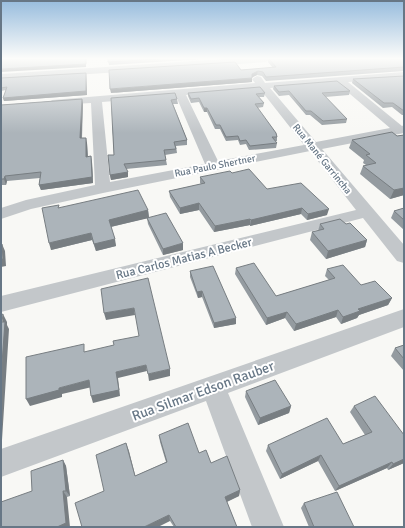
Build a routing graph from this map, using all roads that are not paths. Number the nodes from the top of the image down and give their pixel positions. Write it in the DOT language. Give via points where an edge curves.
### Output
graph roads {
  1 [pos="261,84"];
  2 [pos="293,84"];
  3 [pos="344,84"];
  4 [pos="263,86"];
  5 [pos="180,93"];
  6 [pos="96,99"];
  7 [pos="48,103"];
  8 [pos="402,130"];
  9 [pos="312,148"];
  10 [pos="213,166"];
  11 [pos="103,188"];
  12 [pos="26,205"];
  13 [pos="1,207"];
  14 [pos="366,212"];
  15 [pos="1,214"];
  16 [pos="404,257"];
  17 [pos="1,304"];
  18 [pos="404,318"];
  19 [pos="213,387"];
  20 [pos="1,463"];
  21 [pos="268,527"];
  1 -- 4 [label="street, Rua Mané Garrincha"];
  2 -- 4 [label="street"];
  3 -- 8 [label="street"];
  4 -- 5 [label="street"];
  4 -- 9 [label="street, Rua Mané Garrincha"];
  5 -- 6 [label="street"];
  5 -- 10 [label="street"];
  6 -- 7 [label="street"];
  6 -- 11 [label="street"];
  8 -- 9 [label="street, Rua Paulo Shertner"];
  9 -- 10 [label="street, Rua Paulo Shertner"];
  9 -- 14 [label="street, Rua Mané Garrincha"];
  10 -- 11 [label="street, Rua Paulo Shertner"];
  11 -- 12 [label="street, Rua Paulo Shertner"];
  12 -- 13 [label="street, Rua Paulo Shertner"];
  12 -- 15 [label="street, Rua Paulo Shertner"];
  14 -- 16 [label="street, Rua Mané Garrincha"];
  14 -- 17 [label="street, Rua Carlos Matias A Becker"];
  18 -- 19 [label="street, Rua Silmar Edson Rauber"];
  19 -- 20 [label="street, Rua Silmar Edson Rauber"];
  19 -- 21 [label="street"];
}
